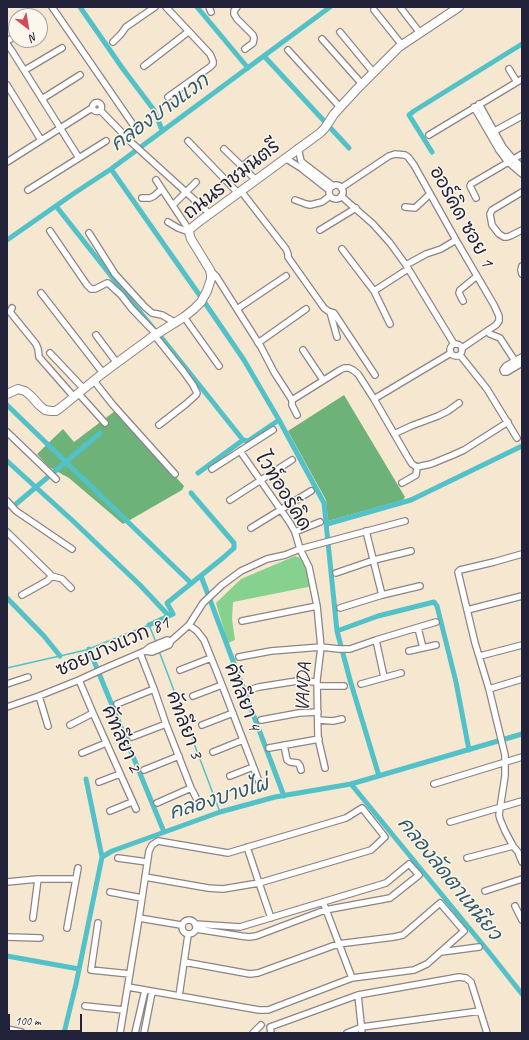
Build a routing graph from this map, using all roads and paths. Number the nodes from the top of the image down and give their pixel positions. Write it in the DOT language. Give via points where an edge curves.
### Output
graph roads {
  1 [pos="52,7"];
  2 [pos="155,7"];
  3 [pos="166,7"];
  4 [pos="237,7"];
  5 [pos="400,7"];
  6 [pos="459,7"];
  7 [pos="374,10"];
  8 [pos="188,32"];
  9 [pos="340,32"];
  10 [pos="420,33"];
  11 [pos="322,39"];
  12 [pos="7,42"];
  13 [pos="113,42"];
  14 [pos="402,45"];
  15 [pos="62,48"];
  16 [pos="245,49"];
  17 [pos="288,50"];
  18 [pos="144,66"];
  19 [pos="509,69"];
  20 [pos="25,70"];
  21 [pos="373,72"];
  22 [pos="80,75"];
  23 [pos="519,81"];
  24 [pos="362,84"];
  25 [pos="7,85"];
  26 [pos="168,97"];
  27 [pos="42,99"];
  28 [pos="477,106"];
  29 [pos="340,107"];
  30 [pos="522,116"];
  31 [pos="134,126"];
  32 [pos="61,128"];
  33 [pos="492,133"];
  34 [pos="429,135"];
  35 [pos="42,140"];
  36 [pos="106,141"];
  37 [pos="188,141"];
  38 [pos="298,148"];
  39 [pos="224,149"];
  40 [pos="522,154"];
  41 [pos="79,158"];
  42 [pos="285,158"];
  43 [pos="251,159"];
  44 [pos="511,161"];
  45 [pos="7,162"];
  46 [pos="299,162"];
  47 [pos="243,166"];
  48 [pos="522,167"];
  49 [pos="522,174"];
  50 [pos="156,180"];
  51 [pos="256,180"];
  52 [pos="196,182"];
  53 [pos="331,188"];
  54 [pos="341,188"];
  55 [pos="28,190"];
  56 [pos="162,190"];
  57 [pos="186,192"];
  58 [pos="240,192"];
  59 [pos="522,192"];
  60 [pos="430,194"];
  61 [pos="330,196"];
  62 [pos="342,196"];
  63 [pos="142,198"];
  64 [pos="476,198"];
  65 [pos="295,200"];
  66 [pos="175,203"];
  67 [pos="405,207"];
  68 [pos="356,208"];
  69 [pos="210,214"];
  70 [pos="168,222"];
  71 [pos="320,230"];
  72 [pos="522,230"];
  73 [pos="50,231"];
  74 [pos="189,231"];
  75 [pos="89,232"];
  76 [pos="456,240"];
  77 [pos="342,249"];
  78 [pos="522,266"];
  79 [pos="407,267"];
  80 [pos="210,270"];
  81 [pos="522,274"];
  82 [pos="286,276"];
  83 [pos="478,276"];
  84 [pos="374,291"];
  85 [pos="40,294"];
  86 [pos="464,301"];
  87 [pos="12,308"];
  88 [pos="237,309"];
  89 [pos="306,310"];
  90 [pos="330,312"];
  91 [pos="184,317"];
  92 [pos="176,323"];
  93 [pos="390,324"];
  94 [pos="490,334"];
  95 [pos="96,335"];
  96 [pos="156,335"];
  97 [pos="336,338"];
  98 [pos="258,343"];
  99 [pos="454,344"];
  100 [pos="462,348"];
  101 [pos="303,350"];
  102 [pos="50,353"];
  103 [pos="451,354"];
  104 [pos="460,355"];
  105 [pos="522,357"];
  106 [pos="116,363"];
  107 [pos="518,363"];
  108 [pos="219,366"];
  109 [pos="102,373"];
  110 [pos="375,375"];
  111 [pos="323,380"];
  112 [pos="94,381"];
  113 [pos="79,393"];
  114 [pos="7,394"];
  115 [pos="374,399"];
  116 [pos="292,400"];
  117 [pos="459,403"];
  118 [pos="297,415"];
  119 [pos="508,422"];
  120 [pos="105,423"];
  121 [pos="159,425"];
  122 [pos="273,430"];
  123 [pos="7,432"];
  124 [pos="394,434"];
  125 [pos="517,438"];
  126 [pos="240,451"];
  127 [pos="292,460"];
  128 [pos="417,467"];
  129 [pos="212,469"];
  130 [pos="175,474"];
  131 [pos="56,479"];
  132 [pos="260,480"];
  133 [pos="402,483"];
  134 [pos="311,491"];
  135 [pos="230,500"];
  136 [pos="7,501"];
  137 [pos="281,510"];
  138 [pos="405,521"];
  139 [pos="320,522"];
  140 [pos="251,528"];
  141 [pos="366,531"];
  142 [pos="7,532"];
  143 [pos="295,532"];
  144 [pos="72,549"];
  145 [pos="300,549"];
  146 [pos="411,551"];
  147 [pos="522,554"];
  148 [pos="374,560"];
  149 [pos="336,573"];
  150 [pos="52,576"];
  151 [pos="420,586"];
  152 [pos="71,588"];
  153 [pos="22,595"];
  154 [pos="382,595"];
  155 [pos="522,596"];
  156 [pos="317,606"];
  157 [pos="340,608"];
  158 [pos="468,610"];
  159 [pos="242,621"];
  160 [pos="436,622"];
  161 [pos="189,625"];
  162 [pos="418,628"];
  163 [pos="376,640"];
  164 [pos="436,645"];
  165 [pos="522,645"];
  166 [pos="321,647"];
  167 [pos="423,648"];
  168 [pos="147,651"];
  169 [pos="409,651"];
  170 [pos="480,656"];
  171 [pos="239,657"];
  172 [pos="211,658"];
  173 [pos="180,670"];
  174 [pos="401,673"];
  175 [pos="28,677"];
  176 [pos="384,677"];
  177 [pos="522,679"];
  178 [pos="79,680"];
  179 [pos="7,684"];
  180 [pos="317,684"];
  181 [pos="361,684"];
  182 [pos="222,685"];
  183 [pos="344,686"];
  184 [pos="154,689"];
  185 [pos="252,689"];
  186 [pos="489,689"];
  187 [pos="39,696"];
  188 [pos="193,696"];
  189 [pos="117,704"];
  190 [pos="7,707"];
  191 [pos="318,712"];
  192 [pos="93,713"];
  193 [pos="233,713"];
  194 [pos="342,719"];
  195 [pos="261,720"];
  196 [pos="318,720"];
  197 [pos="166,724"];
  198 [pos="70,725"];
  199 [pos="202,725"];
  200 [pos="48,726"];
  201 [pos="132,737"];
  202 [pos="319,739"];
  203 [pos="243,740"];
  204 [pos="106,744"];
  205 [pos="284,745"];
  206 [pos="269,748"];
  207 [pos="213,752"];
  208 [pos="82,753"];
  209 [pos="179,756"];
  210 [pos="522,757"];
  211 [pos="505,762"];
  212 [pos="253,767"];
  213 [pos="325,768"];
  214 [pos="144,770"];
  215 [pos="301,770"];
  216 [pos="120,774"];
  217 [pos="230,776"];
  218 [pos="99,782"];
  219 [pos="260,784"];
  220 [pos="434,784"];
  221 [pos="191,788"];
  222 [pos="522,801"];
  223 [pos="132,802"];
  224 [pos="157,803"];
  225 [pos="201,807"];
  226 [pos="500,808"];
  227 [pos="136,809"];
  228 [pos="110,811"];
  229 [pos="450,822"];
  230 [pos="513,846"];
  231 [pos="247,847"];
  232 [pos="118,858"];
  233 [pos="467,858"];
  234 [pos="147,862"];
  235 [pos="522,862"];
  236 [pos="78,868"];
  237 [pos="145,877"];
  238 [pos="38,879"];
  239 [pos="75,879"];
  240 [pos="522,879"];
  241 [pos="7,882"];
  242 [pos="259,883"];
  243 [pos="485,891"];
  244 [pos="110,892"];
  245 [pos="142,898"];
  246 [pos="323,902"];
  247 [pos="516,906"];
  248 [pos="326,910"];
  249 [pos="33,918"];
  250 [pos="139,918"];
  251 [pos="271,918"];
  252 [pos="522,920"];
  253 [pos="98,923"];
  254 [pos="181,925"];
  255 [pos="195,927"];
  256 [pos="67,928"];
  257 [pos="188,935"];
  258 [pos="7,938"];
  259 [pos="40,938"];
  260 [pos="338,944"];
  261 [pos="479,947"];
  262 [pos="440,952"];
  263 [pos="184,962"];
  264 [pos="130,974"];
  265 [pos="352,978"];
  266 [pos="128,987"];
  267 [pos="145,990"];
  268 [pos="152,992"];
  269 [pos="358,995"];
  270 [pos="180,996"];
  271 [pos="85,1006"];
  272 [pos="124,1010"];
  273 [pos="480,1011"];
  274 [pos="261,1025"];
  275 [pos="7,1029"];
  276 [pos="362,1030"];
  277 [pos="21,1032"];
  278 [pos="120,1033"];
  279 [pos="135,1033"];
  280 [pos="144,1033"];
  281 [pos="253,1033"];
  282 [pos="270,1033"];
  283 [pos="347,1033"];
  284 [pos="487,1033"];
  1 -- 31 [label="street"];
  2 -- 13 [label="street" via="126,27"];
  3 -- 8 [label="street"];
  4 -- 16 [label="street" via="234,14 254,38"];
  5 -- 10 [label="street"];
  6 -- 10 [label="street, ถนนราชมนตรี"];
  7 -- 14 [label="street"];
  8 -- 18 [label="street"];
  8 -- 26 [label="street" via="210,54 213,64"];
  9 -- 21 [label="street"];
  10 -- 14 [label="street, ถนนราชมนตรี"];
  11 -- 24 [label="street"];
  12 -- 20 [label="street"];
  14 -- 21 [label="street, ถนนราชมนตรี"];
  15 -- 20 [label="street"];
  17 -- 29 [label="street"];
  19 -- 23 [label="street"];
  20 -- 27 [label="street"];
  21 -- 24 [label="street, ถนนราชมนตรี"];
  22 -- 27 [label="street"];
  23 -- 28 [label="street"];
  24 -- 29 [label="street, ถนนราชมนตรี"];
  25 -- 35 [label="street"];
  27 -- 32 [label="street"];
  28 -- 33 [label="street"];
  28 -- 34 [label="street"];
  29 -- 38 [label="street, ถนนราชมนตรี" via="320,133"];
  30 -- 33 [label="street"];
  32 -- 35 [label="street"];
  32 -- 41 [label="street"];
  32 -- 57 [label="street" via="97,102 101,106 100,110 132,143"];
  33 -- 44 [label="street" via="499,150"];
  35 -- 45 [label="street"];
  36 -- 41 [label="street"];
  37 -- 58 [label="street"];
  38 -- 42 [label="street, ถนนราชมนตรี"];
  38 -- 46 [label="street"];
  39 -- 47 [label="street"];
  40 -- 44 [label="street"];
  41 -- 55 [label="street"];
  42 -- 46 [label="street"];
  42 -- 51 [label="street, ถนนราชมนตรี"];
  43 -- 47 [label="street"];
  44 -- 48 [label="street"];
  44 -- 49 [label="street"];
  44 -- 64 [label="street" via="471,184"];
  46 -- 53 [label="street"];
  47 -- 51 [label="street"];
  50 -- 56 [label="street"];
  51 -- 58 [label="street, ถนนราชมนตรี"];
  52 -- 57 [label="street"];
  53 -- 54 [label="street"];
  53 -- 61 [label="street"];
  54 -- 60 [label="street, ออร์คิด ซอย 1" via="389,156 400,154 408,157 414,165"];
  54 -- 62 [label="street"];
  56 -- 63 [label="street" via="150,198"];
  56 -- 74 [label="street"];
  57 -- 66 [label="street"];
  57 -- 69 [label="street"];
  58 -- 69 [label="street, ถนนราชมนตรี"];
  58 -- 90 [label="street" via="286,249 290,260 312,292"];
  59 -- 72 [label="street" via="492,210 490,220 494,228 507,238"];
  60 -- 67 [label="street" via="414,208"];
  60 -- 76 [label="street, ออร์คิด ซอย 1"];
  61 -- 62 [label="street" via="337,199"];
  61 -- 65 [label="street" via="322,202 310,205"];
  62 -- 68 [label="street"];
  68 -- 71 [label="street"];
  68 -- 79 [label="street" via="382,233"];
  69 -- 74 [label="street, ถนนราชมนตรี"];
  70 -- 74 [label="street"];
  73 -- 96 [label="street" via="91,289 108,283"];
  74 -- 80 [label="street, ถนนราชมนตรี" via="191,239"];
  75 -- 92 [label="street" via="115,274 145,307 152,313 162,314"];
  76 -- 79 [label="street" via="426,254"];
  76 -- 83 [label="street, ออร์คิด ซอย 1"];
  77 -- 84 [label="street"];
  78 -- 81 [label="street"];
  79 -- 84 [label="street"];
  79 -- 99 [label="street"];
  80 -- 88 [label="street"];
  80 -- 91 [label="street" via="211,279 203,299"];
  82 -- 88 [label="street"];
  83 -- 86 [label="street" via="460,290"];
  83 -- 100 [label="street, ออร์คิด ซอย 1" via="498,313 499,321"];
  84 -- 93 [label="street"];
  85 -- 109 [label="street"];
  87 -- 113 [label="street" via="10,312 36,344 39,357"];
  88 -- 98 [label="street"];
  89 -- 98 [label="street"];
  90 -- 97 [label="street"];
  90 -- 110 [label="street" via="334,313"];
  91 -- 92 [label="street"];
  91 -- 108 [label="street"];
  92 -- 96 [label="street"];
  94 -- 107 [label="street" via="500,338"];
  95 -- 106 [label="street"];
  96 -- 106 [label="street"];
  96 -- 121 [label="street" via="198,393"];
  98 -- 116 [label="street"];
  99 -- 100 [label="street"];
  99 -- 103 [label="street" via="450,347"];
  100 -- 104 [label="street"];
  101 -- 111 [label="street"];
  102 -- 113 [label="street"];
  103 -- 104 [label="street" via="456,357"];
  103 -- 115 [label="street"];
  104 -- 119 [label="street" via="487,389"];
  105 -- 107 [label="street"];
  106 -- 109 [label="street"];
  109 -- 112 [label="street"];
  111 -- 115 [label="street" via="344,368 349,368 358,374"];
  111 -- 116 [label="street"];
  112 -- 113 [label="street"];
  112 -- 130 [label="street"];
  113 -- 114 [label="street" via="60,408 51,411 45,410 25,391 18,390"];
  113 -- 120 [label="street"];
  115 -- 124 [label="street"];
  116 -- 118 [label="street"];
  117 -- 124 [label="street" via="438,416"];
  119 -- 125 [label="street"];
  119 -- 128 [label="street" via="464,450"];
  122 -- 126 [label="street"];
  123 -- 131 [label="street"];
  124 -- 128 [label="street" via="412,464"];
  126 -- 129 [label="street"];
  126 -- 132 [label="street, ไวท์ออร์คิด"];
  127 -- 132 [label="street"];
  128 -- 133 [label="street" via="416,474"];
  132 -- 135 [label="street"];
  132 -- 137 [label="street, ไวท์ออร์คิด"];
  134 -- 137 [label="street"];
  136 -- 144 [label="street" via="16,511"];
  137 -- 140 [label="street"];
  137 -- 143 [label="street, ไวท์ออร์คิด"];
  138 -- 141 [label="street, ซอยบางแวก 81"];
  139 -- 143 [label="street"];
  141 -- 145 [label="street, ซอยบางแวก 81"];
  141 -- 148 [label="street"];
  142 -- 150 [label="street"];
  143 -- 145 [label="street, ไวท์ออร์คิด"];
  145 -- 156 [label="street, VANDA" via="310,566"];
  145 -- 161 [label="street, ซอยบางแวก 81" via="267,559 241,571 203,603"];
  146 -- 148 [label="street"];
  147 -- 158 [label="street" via="459,571"];
  148 -- 149 [label="street"];
  148 -- 154 [label="street"];
  150 -- 152 [label="street" via="62,579"];
  150 -- 153 [label="street"];
  151 -- 154 [label="street"];
  154 -- 157 [label="street"];
  155 -- 158 [label="street"];
  156 -- 159 [label="street"];
  156 -- 166 [label="street, VANDA"];
  158 -- 170 [label="street"];
  160 -- 162 [label="street"];
  161 -- 168 [label="street, ซอยบางแวก 81" via="169,642"];
  161 -- 172 [label="street, คัทลียา 4" via="204,640"];
  162 -- 163 [label="street"];
  162 -- 167 [label="street"];
  163 -- 166 [label="street" via="354,648"];
  163 -- 176 [label="street"];
  164 -- 167 [label="street"];
  165 -- 170 [label="street"];
  166 -- 171 [label="street"];
  166 -- 180 [label="street, VANDA"];
  167 -- 169 [label="street"];
  168 -- 178 [label="street, ซอยบางแวก 81"];
  168 -- 184 [label="street, คัทลียา 3"];
  170 -- 186 [label="street"];
  172 -- 173 [label="street"];
  172 -- 182 [label="street, คัทลียา 4"];
  174 -- 176 [label="street"];
  175 -- 179 [label="street"];
  176 -- 181 [label="street"];
  177 -- 186 [label="street"];
  178 -- 187 [label="street, ซอยบางแวก 81"];
  178 -- 192 [label="street, คัทลียา 2"];
  180 -- 183 [label="street"];
  180 -- 185 [label="street" via="298,681"];
  180 -- 191 [label="street, VANDA"];
  182 -- 188 [label="street"];
  182 -- 193 [label="street, คัทลียา 4"];
  184 -- 189 [label="street"];
  184 -- 197 [label="street, คัทลียา 3"];
  186 -- 211 [label="street"];
  187 -- 190 [label="street, ซอยบางแวก 81"];
  187 -- 200 [label="street"];
  191 -- 195 [label="street"];
  191 -- 196 [label="street, VANDA"];
  192 -- 198 [label="street"];
  192 -- 204 [label="street, คัทลียา 2"];
  193 -- 199 [label="street"];
  193 -- 203 [label="street, คัทลียา 4"];
  194 -- 196 [label="street"];
  196 -- 202 [label="street, VANDA"];
  197 -- 201 [label="street"];
  197 -- 209 [label="street, คัทลียา 3"];
  202 -- 205 [label="street"];
  202 -- 213 [label="street, VANDA"];
  203 -- 207 [label="street"];
  203 -- 212 [label="street, คัทลียา 4"];
  204 -- 208 [label="street"];
  204 -- 216 [label="street, คัทลียา 2"];
  205 -- 206 [label="street"];
  205 -- 215 [label="street" via="288,760 298,763"];
  209 -- 214 [label="street"];
  209 -- 221 [label="street, คัทลียา 3"];
  210 -- 211 [label="street"];
  211 -- 220 [label="street"];
  211 -- 226 [label="street"];
  212 -- 217 [label="street"];
  212 -- 219 [label="street, คัทลียา 4"];
  216 -- 218 [label="street"];
  216 -- 223 [label="street, คัทลียา 2"];
  221 -- 224 [label="street"];
  221 -- 225 [label="street, คัทลียา 3"];
  222 -- 226 [label="street"];
  223 -- 227 [label="street, คัทลียา 2"];
  223 -- 228 [label="street"];
  226 -- 229 [label="street"];
  226 -- 230 [label="street" via="500,819"];
  230 -- 233 [label="street"];
  230 -- 235 [label="street"];
  231 -- 234 [label="street" via="228,853 158,841 152,845"];
  231 -- 242 [label="street"];
  231 -- 242 [label="street" via="346,818 362,808 385,837 371,850"];
  232 -- 234 [label="street"];
  234 -- 237 [label="street"];
  236 -- 239 [label="street"];
  237 -- 242 [label="street" via="223,889"];
  237 -- 245 [label="street"];
  238 -- 239 [label="street"];
  238 -- 241 [label="street"];
  238 -- 249 [label="street"];
  239 -- 256 [label="street"];
  240 -- 243 [label="street"];
  242 -- 251 [label="street"];
  244 -- 245 [label="street"];
  245 -- 250 [label="street"];
  246 -- 248 [label="street"];
  246 -- 248 [label="street" via="386,883 409,864 419,875 390,898"];
  246 -- 251 [label="street"];
  247 -- 252 [label="street"];
  248 -- 255 [label="street" via="249,937"];
  248 -- 260 [label="street"];
  250 -- 254 [label="street"];
  250 -- 264 [label="street"];
  251 -- 255 [label="street" via="240,927"];
  253 -- 264 [label="street" via="91,970"];
  254 -- 255 [label="street" via="184,921 191,920"];
  254 -- 257 [label="street" via="182,932"];
  255 -- 257 [label="street" via="193,934"];
  257 -- 263 [label="street"];
  258 -- 259 [label="street"];
  260 -- 262 [label="street" via="402,934 440,903 464,931"];
  260 -- 263 [label="street" via="250,974"];
  260 -- 265 [label="street"];
  261 -- 262 [label="street"];
  262 -- 265 [label="street" via="427,964 414,970"];
  263 -- 270 [label="street"];
  264 -- 266 [label="street"];
  265 -- 270 [label="street" via="268,1010"];
  266 -- 267 [label="street"];
  266 -- 272 [label="street"];
  267 -- 268 [label="street"];
  267 -- 279 [label="street"];
  268 -- 270 [label="street"];
  268 -- 280 [label="street"];
  269 -- 273 [label="street" via="459,977 471,982"];
  269 -- 276 [label="street"];
  269 -- 282 [label="street" via="270,1027"];
  271 -- 272 [label="street"];
  272 -- 278 [label="street"];
  273 -- 276 [label="street"];
  273 -- 284 [label="street"];
  274 -- 281 [label="street"];
  275 -- 277 [label="street"];
  276 -- 283 [label="street"];
}
